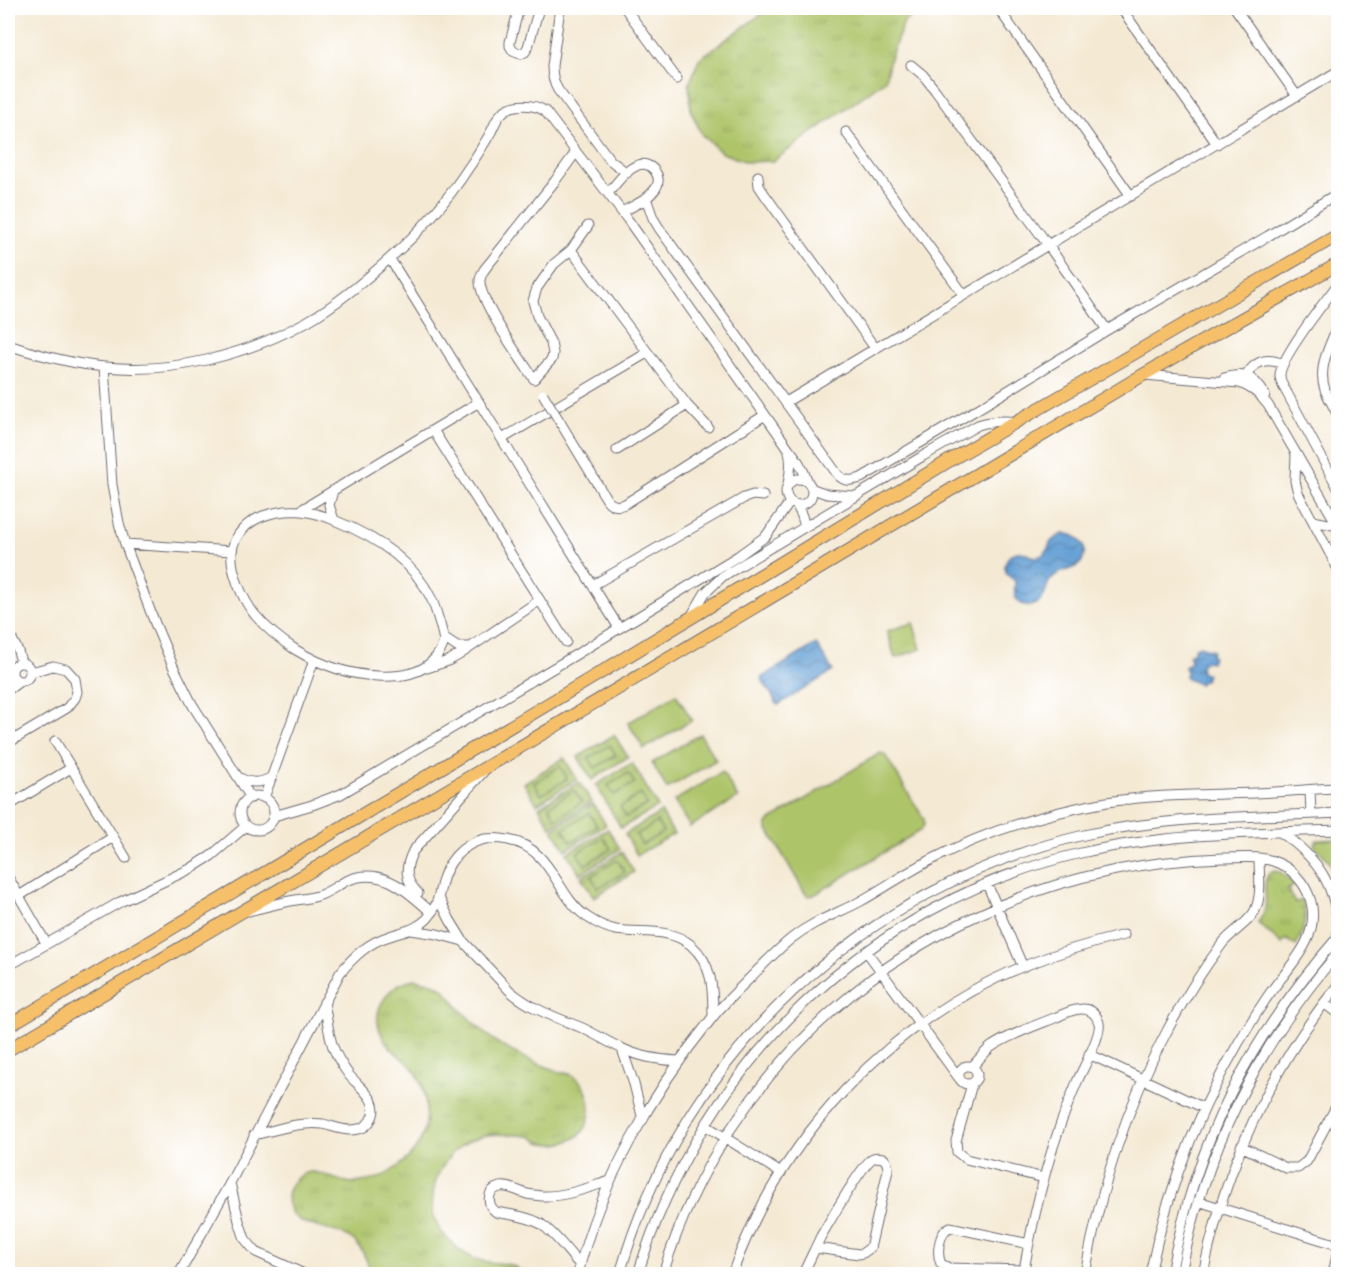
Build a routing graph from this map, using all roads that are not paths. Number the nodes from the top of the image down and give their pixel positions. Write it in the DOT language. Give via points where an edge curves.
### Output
graph roads {
  1 [pos="519,8"];
  2 [pos="539,8"];
  3 [pos="560,8"];
  4 [pos="625,8"];
  5 [pos="998,8"];
  6 [pos="1120,8"];
  7 [pos="1234,8"];
  8 [pos="911,65"];
  9 [pos="1338,70"];
  10 [pos="677,79"];
  11 [pos="1297,96"];
  12 [pos="846,132"];
  13 [pos="1217,144"];
  14 [pos="576,152"];
  15 [pos="623,176"];
  16 [pos="758,176"];
  17 [pos="601,184"];
  18 [pos="608,193"];
  19 [pos="1338,193"];
  20 [pos="1131,196"];
  21 [pos="643,201"];
  22 [pos="625,216"];
  23 [pos="588,225"];
  24 [pos="1338,235"];
  25 [pos="1048,245"];
  26 [pos="571,250"];
  27 [pos="390,259"];
  28 [pos="1338,264"];
  29 [pos="1338,284"];
  30 [pos="964,295"];
  31 [pos="1338,325"];
  32 [pos="1107,330"];
  33 [pos="8,345"];
  34 [pos="875,348"];
  35 [pos="647,353"];
  36 [pos="1282,364"];
  37 [pos="104,367"];
  38 [pos="1143,375"];
  39 [pos="1246,376"];
  40 [pos="534,379"];
  41 [pos="1216,381"];
  42 [pos="1338,391"];
  43 [pos="1328,396"];
  44 [pos="479,402"];
  45 [pos="786,402"];
  46 [pos="687,405"];
  47 [pos="1268,405"];
  48 [pos="1298,414"];
  49 [pos="765,415"];
  50 [pos="1338,416"];
  51 [pos="1016,422"];
  52 [pos="1279,423"];
  53 [pos="708,427"];
  54 [pos="433,430"];
  55 [pos="502,439"];
  56 [pos="789,449"];
  57 [pos="617,450"];
  58 [pos="1296,454"];
  59 [pos="1327,467"];
  60 [pos="1338,471"];
  61 [pos="788,484"];
  62 [pos="810,485"];
  63 [pos="1338,488"];
  64 [pos="333,491"];
  65 [pos="763,496"];
  66 [pos="856,496"];
  67 [pos="794,504"];
  68 [pos="301,510"];
  69 [pos="334,520"];
  70 [pos="1313,521"];
  71 [pos="1338,526"];
  72 [pos="805,527"];
  73 [pos="125,544"];
  74 [pos="232,551"];
  75 [pos="1338,569"];
  76 [pos="593,585"];
  77 [pos="540,600"];
  78 [pos="692,615"];
  79 [pos="619,628"];
  80 [pos="8,631"];
  81 [pos="445,639"];
  82 [pos="566,642"];
  83 [pos="470,647"];
  84 [pos="314,660"];
  85 [pos="21,662"];
  86 [pos="422,669"];
  87 [pos="31,672"];
  88 [pos="20,681"];
  89 [pos="8,690"];
  90 [pos="55,741"];
  91 [pos="8,743"];
  92 [pos="490,765"];
  93 [pos="71,768"];
  94 [pos="236,777"];
  95 [pos="272,777"];
  96 [pos="1338,788"];
  97 [pos="1310,790"];
  98 [pos="251,798"];
  99 [pos="264,798"];
  100 [pos="8,806"];
  101 [pos="1338,813"];
  102 [pos="1311,814"];
  103 [pos="274,816"];
  104 [pos="246,826"];
  105 [pos="1338,830"];
  106 [pos="1280,832"];
  107 [pos="113,837"];
  108 [pos="126,858"];
  109 [pos="1259,858"];
  110 [pos="972,872"];
  111 [pos="8,878"];
  112 [pos="406,885"];
  113 [pos="982,885"];
  114 [pos="18,896"];
  115 [pos="439,898"];
  116 [pos="997,906"];
  117 [pos="433,911"];
  118 [pos="241,913"];
  119 [pos="411,930"];
  120 [pos="1124,935"];
  121 [pos="1338,937"];
  122 [pos="463,941"];
  123 [pos="46,943"];
  124 [pos="867,952"];
  125 [pos="1338,953"];
  126 [pos="8,966"];
  127 [pos="1023,967"];
  128 [pos="881,972"];
  129 [pos="1338,986"];
  130 [pos="324,1002"];
  131 [pos="1324,1003"];
  132 [pos="1338,1014"];
  133 [pos="713,1016"];
  134 [pos="920,1024"];
  135 [pos="8,1026"];
  136 [pos="622,1049"];
  137 [pos="8,1050"];
  138 [pos="1089,1054"];
  139 [pos="679,1061"];
  140 [pos="972,1067"];
  141 [pos="959,1078"];
  142 [pos="1142,1079"];
  143 [pos="972,1084"];
  144 [pos="1338,1103"];
  145 [pos="1204,1108"];
  146 [pos="643,1120"];
  147 [pos="705,1125"];
  148 [pos="254,1135"];
  149 [pos="725,1138"];
  150 [pos="1241,1146"];
  151 [pos="781,1173"];
  152 [pos="1044,1178"];
  153 [pos="610,1181"];
  154 [pos="230,1183"];
  155 [pos="647,1199"];
  156 [pos="1198,1201"];
  157 [pos="663,1205"];
  158 [pos="1219,1208"];
  159 [pos="1160,1232"];
  160 [pos="1179,1237"];
  161 [pos="1029,1244"];
  162 [pos="1338,1245"];
  163 [pos="816,1248"];
  164 [pos="1338,1251"];
  165 [pos="579,1270"];
  166 [pos="1024,1270"];
  167 [pos="974,1272"];
  168 [pos="179,1275"];
  169 [pos="303,1275"];
  170 [pos="620,1275"];
  171 [pos="638,1275"];
  172 [pos="663,1275"];
  173 [pos="732,1275"];
  174 [pos="803,1275"];
  175 [pos="1068,1275"];
  176 [pos="1085,1275"];
  177 [pos="1150,1275"];
  178 [pos="1171,1275"];
  179 [pos="1181,1275"];
  180 [pos="1203,1275"];
  181 [pos="1332,1275"];
  1 -- 2 [label="street" via="510,44 513,51 521,54 528,47"];
  3 -- 15 [label="street" via="552,66 554,83"];
  4 -- 10 [label="street"];
  5 -- 20 [label="street"];
  6 -- 13 [label="street"];
  7 -- 11 [label="street"];
  8 -- 25 [label="street" via="935,90"];
  9 -- 11 [label="street"];
  11 -- 13 [label="street"];
  12 -- 30 [label="street"];
  13 -- 20 [label="street"];
  14 -- 17 [label="street"];
  14 -- 27 [label="street" via="541,108 517,106 502,113 456,186"];
  14 -- 40 [label="street" via="482,273 480,281 495,319"];
  15 -- 17 [label="street"];
  15 -- 18 [label="street"];
  15 -- 21 [label="street" via="642,165 655,171 657,185"];
  16 -- 34 [label="street" via="765,195"];
  17 -- 18 [label="street"];
  18 -- 22 [label="street"];
  19 -- 32 [label="street"];
  20 -- 25 [label="street"];
  21 -- 22 [label="street" via="638,211"];
  21 -- 45 [label="street"];
  22 -- 49 [label="street"];
  23 -- 26 [label="street"];
  24 -- 51 [label="main road"];
  25 -- 30 [label="street"];
  25 -- 32 [label="street"];
  26 -- 35 [label="street"];
  26 -- 40 [label="street" via="554,264 537,288 533,302 554,353"];
  27 -- 37 [label="street" via="307,321 250,347 176,366"];
  27 -- 44 [label="street"];
  28 -- 38 [label="main road"];
  29 -- 36 [label="street"];
  30 -- 34 [label="street"];
  31 -- 43 [label="street" via="1323,363"];
  32 -- 45 [label="street" via="855,480 847,481 838,475"];
  33 -- 37 [label="street"];
  34 -- 45 [label="street"];
  35 -- 46 [label="street"];
  35 -- 55 [label="street"];
  36 -- 39 [label="street" via="1265,360 1250,368"];
  36 -- 48 [label="street" via="1282,385"];
  37 -- 73 [label="street" via="112,485"];
  38 -- 41 [label="street"];
  38 -- 92 [label="main road"];
  39 -- 41 [label="street"];
  39 -- 47 [label="street" via="1261,388"];
  40 -- 49 [label="street, bridge" via="607,500 618,506"];
  41 -- 47 [label="street" via="1246,385"];
  42 -- 43 [label="street"];
  43 -- 50 [label="street"];
  44 -- 54 [label="street"];
  44 -- 55 [label="street"];
  46 -- 53 [label="street"];
  46 -- 57 [label="street"];
  47 -- 52 [label="street"];
  48 -- 52 [label="street"];
  48 -- 59 [label="street"];
  49 -- 56 [label="street"];
  51 -- 66 [label="street" via="978,425"];
  51 -- 78 [label="main road"];
  52 -- 58 [label="street"];
  54 -- 64 [label="street"];
  54 -- 77 [label="street"];
  55 -- 76 [label="street"];
  56 -- 61 [label="street"];
  56 -- 62 [label="street"];
  58 -- 70 [label="street" via="1294,481"];
  58 -- 71 [label="street"];
  59 -- 60 [label="street"];
  59 -- 63 [label="street"];
  61 -- 62 [label="street" via="799,479"];
  61 -- 67 [label="street" via="787,498"];
  62 -- 66 [label="street" via="834,495"];
  62 -- 67 [label="street" via="810,500"];
  64 -- 68 [label="street"];
  64 -- 69 [label="street" via="329,505"];
  65 -- 76 [label="street" via="744,498"];
  66 -- 72 [label="street"];
  67 -- 72 [label="street"];
  67 -- 79 [label="street" via="757,543"];
  68 -- 69 [label="street"];
  68 -- 74 [label="street" via="256,518 245,526"];
  69 -- 81 [label="street" via="374,538 408,566 430,595"];
  70 -- 71 [label="street"];
  70 -- 75 [label="street"];
  72 -- 78 [label="street" via="716,581"];
  73 -- 74 [label="street"];
  73 -- 94 [label="street" via="173,666"];
  74 -- 84 [label="street" via="235,574 255,615 294,649"];
  76 -- 79 [label="street"];
  77 -- 82 [label="street"];
  77 -- 83 [label="street"];
  78 -- 135 [label="main road"];
  79 -- 103 [label="street" via="341,794"];
  80 -- 85 [label="street"];
  81 -- 83 [label="street" via="457,647"];
  81 -- 86 [label="street" via="440,651"];
  83 -- 86 [label="street" via="448,661"];
  84 -- 86 [label="street" via="372,675 408,674"];
  84 -- 95 [label="street"];
  85 -- 87 [label="street"];
  85 -- 88 [label="street" via="12,671"];
  87 -- 88 [label="street"];
  87 -- 91 [label="street" via="53,666 66,669 75,679 77,692 67,708"];
  88 -- 89 [label="street"];
  90 -- 93 [label="street"];
  92 -- 112 [label="street" via="413,851"];
  92 -- 118 [label="main road"];
  93 -- 100 [label="street"];
  93 -- 107 [label="street"];
  94 -- 95 [label="street" via="254,783"];
  94 -- 98 [label="street"];
  95 -- 99 [label="street"];
  96 -- 97 [label="street"];
  97 -- 102 [label="street"];
  97 -- 133 [label="street" via="1131,799 1066,811 982,837 807,927 774,954"];
  98 -- 99 [label="street"];
  98 -- 104 [label="street" via="240,814"];
  99 -- 103 [label="street" via="270,802"];
  101 -- 102 [label="street"];
  102 -- 110 [label="street" via="1132,826 1062,840"];
  103 -- 104 [label="street" via="260,830"];
  104 -- 123 [label="street" via="190,869"];
  105 -- 106 [label="street"];
  106 -- 113 [label="street" via="1128,843 1056,859"];
  106 -- 121 [label="street" via="1316,863 1324,877 1336,906"];
  107 -- 108 [label="street"];
  107 -- 114 [label="street"];
  109 -- 116 [label="street" via="1199,859 1110,870 1052,885"];
  109 -- 142 [label="street" via="1255,912 1227,939 1192,987"];
  109 -- 145 [label="street" via="1287,868 1302,882 1311,900 1311,930 1303,949 1241,1038"];
  110 -- 113 [label="street"];
  110 -- 155 [label="street" via="879,922 780,1003 734,1053 694,1109"];
  111 -- 114 [label="street"];
  112 -- 117 [label="street"];
  112 -- 118 [label="street" via="357,878 319,896"];
  113 -- 116 [label="street"];
  113 -- 124 [label="street" via="917,919"];
  114 -- 123 [label="street"];
  115 -- 117 [label="street"];
  115 -- 122 [label="street"];
  115 -- 133 [label="street" via="445,873 458,853 468,846 486,839 519,842 541,857 578,910 601,925 663,932 690,945 708,968"];
  116 -- 127 [label="street"];
  116 -- 128 [label="street" via="926,942"];
  117 -- 119 [label="street"];
  118 -- 137 [label="main road"];
  119 -- 122 [label="street"];
  119 -- 130 [label="street" via="364,948 340,973"];
  120 -- 127 [label="street"];
  121 -- 160 [label="street" via="1289,996 1243,1069 1200,1164"];
  122 -- 136 [label="street" via="517,997"];
  123 -- 126 [label="street"];
  124 -- 128 [label="street"];
  124 -- 147 [label="street" via="781,1026 744,1069"];
  125 -- 156 [label="street" via="1264,1052 1227,1125"];
  127 -- 134 [label="street" via="986,984"];
  128 -- 134 [label="street"];
  128 -- 149 [label="street" via="836,1007 795,1047"];
  129 -- 131 [label="street"];
  130 -- 148 [label="street"];
  130 -- 148 [label="street" via="333,1047 343,1067 374,1106 371,1120 360,1129 308,1124"];
  131 -- 132 [label="street"];
  131 -- 150 [label="street" via="1278,1072"];
  133 -- 139 [label="street"];
  134 -- 141 [label="street"];
  134 -- 151 [label="street" via="843,1092"];
  136 -- 139 [label="street"];
  136 -- 146 [label="street"];
  138 -- 140 [label="street" via="1098,1036 1099,1023 1091,1012 1078,1009 1001,1041"];
  138 -- 142 [label="street"];
  138 -- 152 [label="street"];
  139 -- 146 [label="street"];
  140 -- 141 [label="street" via="963,1067"];
  140 -- 143 [label="street" via="977,1077"];
  141 -- 143 [label="street" via="964,1084"];
  142 -- 145 [label="street"];
  142 -- 176 [label="street" via="1113,1156"];
  143 -- 152 [label="street" via="956,1141 957,1152 966,1159"];
  144 -- 150 [label="street" via="1303,1166 1286,1168"];
  145 -- 159 [label="street" via="1179,1168"];
  146 -- 153 [label="street"];
  147 -- 149 [label="street"];
  147 -- 157 [label="street"];
  148 -- 154 [label="street"];
  149 -- 151 [label="street"];
  149 -- 172 [label="street" via="691,1202"];
  150 -- 158 [label="street"];
  151 -- 173 [label="street" via="754,1221"];
  152 -- 161 [label="street"];
  153 -- 165 [label="street"];
  153 -- 165 [label="street" via="555,1196 526,1194 504,1187 489,1196 496,1212 540,1223"];
  154 -- 168 [label="street"];
  154 -- 169 [label="street" via="245,1239 256,1252"];
  155 -- 157 [label="street"];
  155 -- 170 [label="street"];
  156 -- 158 [label="street"];
  156 -- 179 [label="street"];
  157 -- 171 [label="street"];
  158 -- 162 [label="street"];
  158 -- 180 [label="street"];
  159 -- 160 [label="street"];
  159 -- 177 [label="street"];
  160 -- 178 [label="street"];
  161 -- 166 [label="street"];
  161 -- 167 [label="street" via="947,1228 938,1255 941,1264"];
  163 -- 163 [label="street" via="840,1203 870,1161 885,1160 889,1167 870,1248 859,1254"];
  163 -- 174 [label="street"];
  164 -- 181 [label="street"];
  166 -- 167 [label="street"];
  166 -- 175 [label="street"];
}
